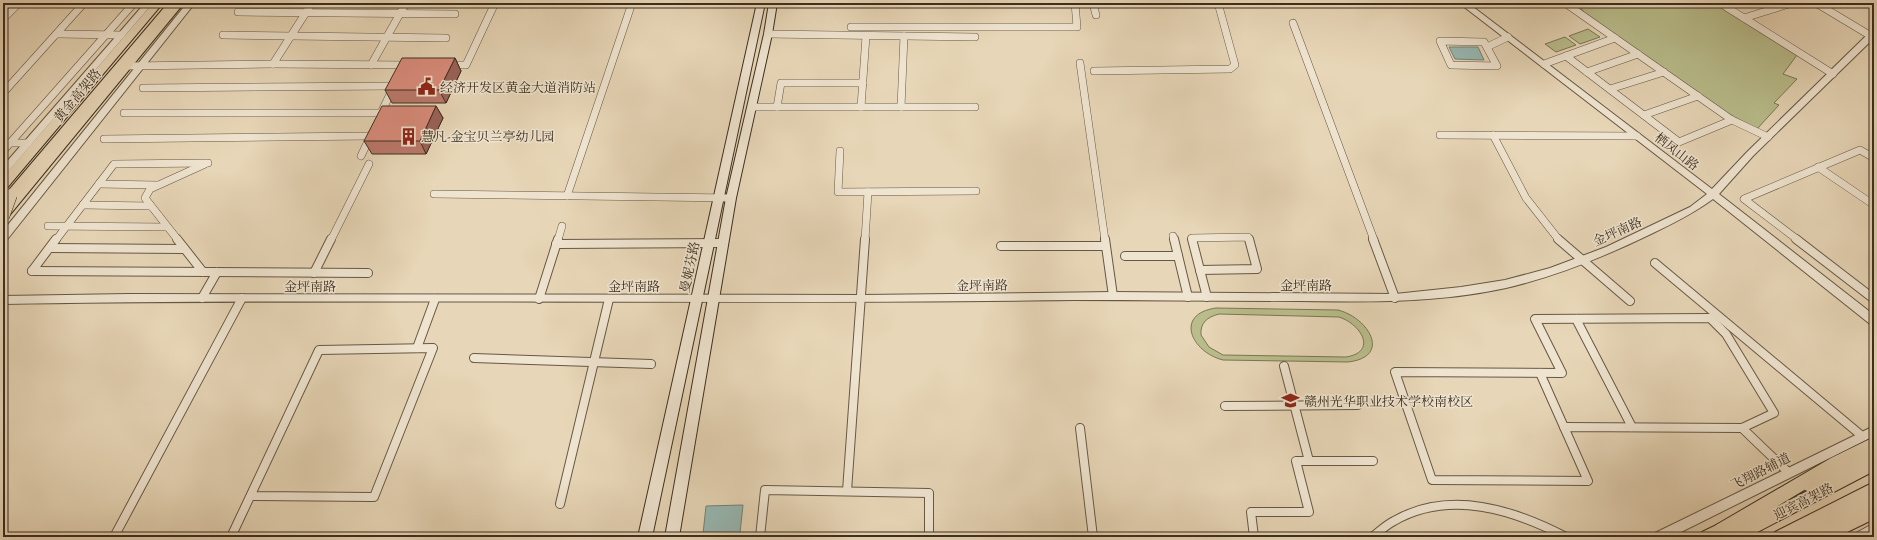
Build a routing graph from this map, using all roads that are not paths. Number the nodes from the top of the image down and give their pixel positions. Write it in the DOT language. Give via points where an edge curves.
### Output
graph roads {
  1 [pos="19,3"];
  2 [pos="84,3"];
  3 [pos="134,3"];
  4 [pos="149,3"];
  5 [pos="158,3"];
  6 [pos="164,3"];
  7 [pos="173,3"];
  8 [pos="179,3"];
  9 [pos="192,3"];
  10 [pos="312,3"];
  11 [pos="406,3"];
  12 [pos="495,3"];
  13 [pos="632,3"];
  14 [pos="761,3"];
  15 [pos="773,3"];
  16 [pos="1075,3"];
  17 [pos="1093,3"];
  18 [pos="1218,3"];
  19 [pos="1463,3"];
  20 [pos="1565,3"];
  21 [pos="1720,3"];
  22 [pos="1792,3"];
  23 [pos="1816,3"];
  24 [pos="238,12"];
  25 [pos="306,12"];
  26 [pos="400,14"];
  27 [pos="455,14"];
  28 [pos="1096,15"];
  29 [pos="1744,18"];
  30 [pos="3,19"];
  31 [pos="1293,23"];
  32 [pos="851,27"];
  33 [pos="57,34"];
  34 [pos="106,34"];
  35 [pos="768,34"];
  36 [pos="121,35"];
  37 [pos="223,35"];
  38 [pos="1873,35"];
  39 [pos="291,36"];
  40 [pos="866,36"];
  41 [pos="904,36"];
  42 [pos="387,37"];
  43 [pos="975,37"];
  44 [pos="1508,37"];
  45 [pos="446,38"];
  46 [pos="1615,38"];
  47 [pos="1487,47"];
  48 [pos="1638,54"];
  49 [pos="1566,56"];
  50 [pos="1080,63"];
  51 [pos="273,64"];
  52 [pos="1544,64"];
  53 [pos="371,65"];
  54 [pos="404,65"];
  55 [pos="412,65"];
  56 [pos="443,65"];
  57 [pos="128,66"];
  58 [pos="141,66"];
  59 [pos="1094,71"];
  60 [pos="401,72"];
  61 [pos="1587,72"];
  62 [pos="1664,72"];
  63 [pos="1832,74"];
  64 [pos="863,83"];
  65 [pos="143,88"];
  66 [pos="1610,89"];
  67 [pos="3,93"];
  68 [pos="1698,96"];
  69 [pos="752,107"];
  70 [pos="777,107"];
  71 [pos="861,107"];
  72 [pos="901,107"];
  73 [pos="975,107"];
  74 [pos="124,113"];
  75 [pos="381,113"];
  76 [pos="1644,115"];
  77 [pos="1732,120"];
  78 [pos="373,130"];
  79 [pos="1440,135"];
  80 [pos="1493,135"];
  81 [pos="1637,136"];
  82 [pos="1768,137"];
  83 [pos="104,139"];
  84 [pos="6,143"];
  85 [pos="28,143"];
  86 [pos="3,151"];
  87 [pos="840,151"];
  88 [pos="361,156"];
  89 [pos="1874,158"];
  90 [pos="369,164"];
  91 [pos="1818,167"];
  92 [pos="3,172"];
  93 [pos="99,184"];
  94 [pos="3,185"];
  95 [pos="160,185"];
  96 [pos="976,191"];
  97 [pos="868,192"];
  98 [pos="434,194"];
  99 [pos="1713,194"];
  100 [pos="5,195"];
  101 [pos="567,196"];
  102 [pos="719,198"];
  103 [pos="731,198"];
  104 [pos="3,205"];
  105 [pos="83,205"];
  106 [pos="1874,205"];
  107 [pos="150,206"];
  108 [pos="3,216"];
  109 [pos="48,226"];
  110 [pos="562,226"];
  111 [pos="66,227"];
  112 [pos="167,227"];
  113 [pos="1174,236"];
  114 [pos="3,238"];
  115 [pos="709,243"];
  116 [pos="722,243"];
  117 [pos="556,244"];
  118 [pos="1002,246"];
  119 [pos="1105,246"];
  120 [pos="50,248"];
  121 [pos="184,249"];
  122 [pos="1125,256"];
  123 [pos="1178,256"];
  124 [pos="1582,260"];
  125 [pos="1655,262"];
  126 [pos="1200,270"];
  127 [pos="203,272"];
  128 [pos="217,272"];
  129 [pos="314,273"];
  130 [pos="368,273"];
  131 [pos="1113,296"];
  132 [pos="1188,297"];
  133 [pos="1207,297"];
  134 [pos="202,298"];
  135 [pos="242,298"];
  136 [pos="1395,298"];
  137 [pos="435,299"];
  138 [pos="539,299"];
  139 [pos="609,299"];
  140 [pos="697,299"];
  141 [pos="712,299"];
  142 [pos="862,299"];
  143 [pos="1874,299"];
  144 [pos="3,300"];
  145 [pos="1630,301"];
  146 [pos="1576,319"];
  147 [pos="1874,321"];
  148 [pos="417,348"];
  149 [pos="474,358"];
  150 [pos="594,362"];
  151 [pos="651,364"];
  152 [pos="1284,366"];
  153 [pos="1540,373"];
  154 [pos="1294,405"];
  155 [pos="1358,405"];
  156 [pos="1225,406"];
  157 [pos="1564,427"];
  158 [pos="1632,427"];
  159 [pos="1080,428"];
  160 [pos="1742,428"];
  161 [pos="1874,430"];
  162 [pos="1868,440"];
  163 [pos="1874,453"];
  164 [pos="1309,461"];
  165 [pos="1373,461"];
  166 [pos="1874,464"];
  167 [pos="1790,473"];
  168 [pos="1874,489"];
  169 [pos="847,491"];
  170 [pos="251,496"];
  171 [pos="1874,503"];
  172 [pos="560,504"];
  173 [pos="1874,511"];
  174 [pos="1874,529"];
  175 [pos="1727,533"];
  176 [pos="114,537"];
  177 [pos="231,537"];
  178 [pos="645,537"];
  179 [pos="672,537"];
  180 [pos="760,537"];
  181 [pos="928,537"];
  182 [pos="1093,537"];
  183 [pos="1254,537"];
  184 [pos="1372,537"];
  185 [pos="1566,537"];
  186 [pos="1659,537"];
  187 [pos="1708,537"];
  188 [pos="1781,537"];
  189 [pos="1809,537"];
  190 [pos="1821,537"];
  191 [pos="1860,537"];
  1 -- 30 [label="street"];
  2 -- 33 [label="street"];
  3 -- 34 [label="street"];
  4 -- 36 [label="street"];
  5 -- 94 [label="main road"];
  6 -- 100 [label="main road, 黄金高架路"];
  7 -- 100 [label="main road, 黄金高架路"];
  8 -- 57 [label="main road"];
  9 -- 58 [label="street"];
  10 -- 25 [label="street"];
  11 -- 26 [label="street"];
  12 -- 56 [label="street" via="466,65"];
  13 -- 101 [label="street"];
  14 -- 102 [label="main road, 曼妮芬路"];
  15 -- 35 [label="main road"];
  16 -- 32 [label="street" via="1077,27"];
  17 -- 28 [label="street"];
  18 -- 59 [label="street" via="1235,66 1230,69"];
  19 -- 44 [label="street, 栖凤山路"];
  20 -- 46 [label="street"];
  21 -- 29 [label="street"];
  22 -- 29 [label="street"];
  23 -- 38 [label="street"];
  24 -- 25 [label="street"];
  25 -- 26 [label="street"];
  25 -- 39 [label="street"];
  26 -- 27 [label="street"];
  26 -- 42 [label="street"];
  29 -- 63 [label="street"];
  31 -- 136 [label="street"];
  33 -- 34 [label="street"];
  33 -- 67 [label="street"];
  34 -- 36 [label="street"];
  34 -- 84 [label="street"];
  35 -- 40 [label="street"];
  35 -- 69 [label="main road"];
  36 -- 85 [label="street"];
  37 -- 39 [label="street"];
  38 -- 63 [label="street, 金坪南路"];
  39 -- 42 [label="street"];
  39 -- 51 [label="street"];
  40 -- 41 [label="street"];
  40 -- 64 [label="street"];
  41 -- 43 [label="street"];
  41 -- 72 [label="street"];
  42 -- 45 [label="street"];
  42 -- 53 [label="street"];
  44 -- 47 [label="street"];
  44 -- 52 [label="street, 栖凤山路"];
  46 -- 48 [label="street"];
  46 -- 49 [label="street"];
  47 -- 47 [label="street" via="1496,66 1451,66 1440,41 1484,42"];
  48 -- 61 [label="street"];
  48 -- 62 [label="street"];
  49 -- 52 [label="street"];
  49 -- 61 [label="street"];
  50 -- 119 [label="street"];
  51 -- 53 [label="street"];
  51 -- 58 [label="street"];
  52 -- 81 [label="street, 栖凤山路"];
  53 -- 54 [label="street"];
  54 -- 55 [label="street"];
  54 -- 60 [label="street"];
  57 -- 58 [label="street"];
  57 -- 108 [label="main road"];
  58 -- 114 [label="street"];
  61 -- 66 [label="street"];
  62 -- 66 [label="street"];
  62 -- 68 [label="street"];
  63 -- 82 [label="street, 金坪南路"];
  64 -- 70 [label="street" via="781,83"];
  64 -- 71 [label="street"];
  65 -- 75 [label="street" via="396,83"];
  66 -- 76 [label="street"];
  68 -- 76 [label="street"];
  68 -- 77 [label="street"];
  69 -- 70 [label="street"];
  69 -- 103 [label="main road"];
  70 -- 71 [label="street"];
  71 -- 72 [label="street"];
  72 -- 73 [label="street"];
  74 -- 75 [label="street"];
  75 -- 78 [label="street"];
  76 -- 77 [label="street" via="1679,142"];
  77 -- 82 [label="street"];
  78 -- 83 [label="street"];
  78 -- 88 [label="street"];
  79 -- 80 [label="street"];
  80 -- 81 [label="street"];
  80 -- 124 [label="street" via="1526,198 1555,237"];
  81 -- 99 [label="street, 栖凤山路"];
  82 -- 99 [label="street, 金坪南路"];
  84 -- 85 [label="street"];
  84 -- 86 [label="street"];
  85 -- 92 [label="street"];
  87 -- 97 [label="street" via="838,192"];
  89 -- 91 [label="street" via="1860,150"];
  90 -- 129 [label="street"];
  91 -- 106 [label="street"];
  91 -- 143 [label="street" via="1744,199"];
  93 -- 95 [label="street"];
  93 -- 95 [label="street" via="114,164 208,163"];
  93 -- 105 [label="street"];
  95 -- 107 [label="street" via="150,189 145,198"];
  96 -- 97 [label="street"];
  97 -- 142 [label="street"];
  98 -- 101 [label="street"];
  99 -- 124 [label="street, 金坪南路" via="1693,209 1609,250"];
  99 -- 147 [label="street, 栖凤山路"];
  100 -- 104 [label="main road, 黄金高架路, bridge"];
  100 -- 108 [label="main road, bridge"];
  101 -- 102 [label="street"];
  102 -- 103 [label="street"];
  102 -- 115 [label="main road, 曼妮芬路"];
  103 -- 116 [label="main road"];
  105 -- 107 [label="street"];
  105 -- 111 [label="street"];
  107 -- 112 [label="street"];
  109 -- 111 [label="street"];
  110 -- 117 [label="street"];
  111 -- 112 [label="street"];
  111 -- 120 [label="street"];
  112 -- 121 [label="street"];
  113 -- 123 [label="street"];
  115 -- 116 [label="street"];
  115 -- 117 [label="street"];
  115 -- 140 [label="main road, 曼妮芬路"];
  116 -- 141 [label="main road"];
  117 -- 138 [label="street"];
  118 -- 119 [label="street"];
  119 -- 131 [label="street"];
  120 -- 121 [label="street"];
  120 -- 127 [label="street" via="32,271"];
  121 -- 127 [label="street"];
  122 -- 123 [label="street"];
  123 -- 132 [label="street"];
  124 -- 136 [label="street, 金坪南路" via="1505,284"];
  124 -- 145 [label="street"];
  125 -- 162 [label="street"];
  126 -- 126 [label="street" via="1192,238 1248,237 1258,268"];
  126 -- 133 [label="street"];
  127 -- 128 [label="street"];
  128 -- 129 [label="street"];
  128 -- 134 [label="street"];
  129 -- 130 [label="street"];
  131 -- 132 [label="street, 金坪南路"];
  131 -- 142 [label="street, 金坪南路"];
  132 -- 133 [label="street, 金坪南路"];
  133 -- 136 [label="street, 金坪南路"];
  134 -- 135 [label="street, 金坪南路"];
  134 -- 144 [label="street, 金坪南路"];
  135 -- 137 [label="street, 金坪南路"];
  135 -- 176 [label="street"];
  137 -- 138 [label="street, 金坪南路"];
  137 -- 148 [label="street"];
  138 -- 139 [label="street, 金坪南路"];
  139 -- 140 [label="street, 金坪南路"];
  139 -- 150 [label="street"];
  140 -- 141 [label="street, 金坪南路"];
  140 -- 178 [label="main road, 曼妮芬路"];
  141 -- 142 [label="street, 金坪南路"];
  141 -- 179 [label="main road"];
  142 -- 169 [label="street"];
  146 -- 153 [label="street" via="1535,319 1562,373"];
  146 -- 158 [label="street"];
  146 -- 160 [label="street" via="1710,318 1726,334 1774,413"];
  148 -- 170 [label="street" via="319,350"];
  148 -- 170 [label="street" via="433,348 374,497"];
  149 -- 150 [label="street"];
  150 -- 151 [label="street"];
  150 -- 172 [label="street"];
  152 -- 154 [label="street"];
  153 -- 157 [label="street"];
  153 -- 157 [label="street" via="1395,372 1432,480 1588,481"];
  154 -- 155 [label="street"];
  154 -- 156 [label="street"];
  154 -- 164 [label="street"];
  157 -- 158 [label="street"];
  158 -- 160 [label="street"];
  159 -- 182 [label="street"];
  160 -- 167 [label="street"];
  161 -- 162 [label="street, 飞翔路辅道"];
  162 -- 167 [label="street, 飞翔路辅道"];
  162 -- 175 [label="main road"];
  163 -- 175 [label="main road"];
  164 -- 165 [label="street"];
  164 -- 183 [label="street" via="1296,461 1309,512 1251,512"];
  166 -- 175 [label="main road, 迎宾高架路"];
  167 -- 186 [label="street, 飞翔路辅道"];
  168 -- 188 [label="main road, 迎宾高架路"];
  169 -- 180 [label="street" via="765,490"];
  169 -- 181 [label="street" via="929,493"];
  170 -- 177 [label="street"];
  171 -- 189 [label="main road"];
  173 -- 190 [label="main road"];
  174 -- 191 [label="street"];
  175 -- 187 [label="main road"];
  184 -- 185 [label="street" via="1381,528 1404,514 1430,506 1459,504 1506,511 1537,522"];
}
